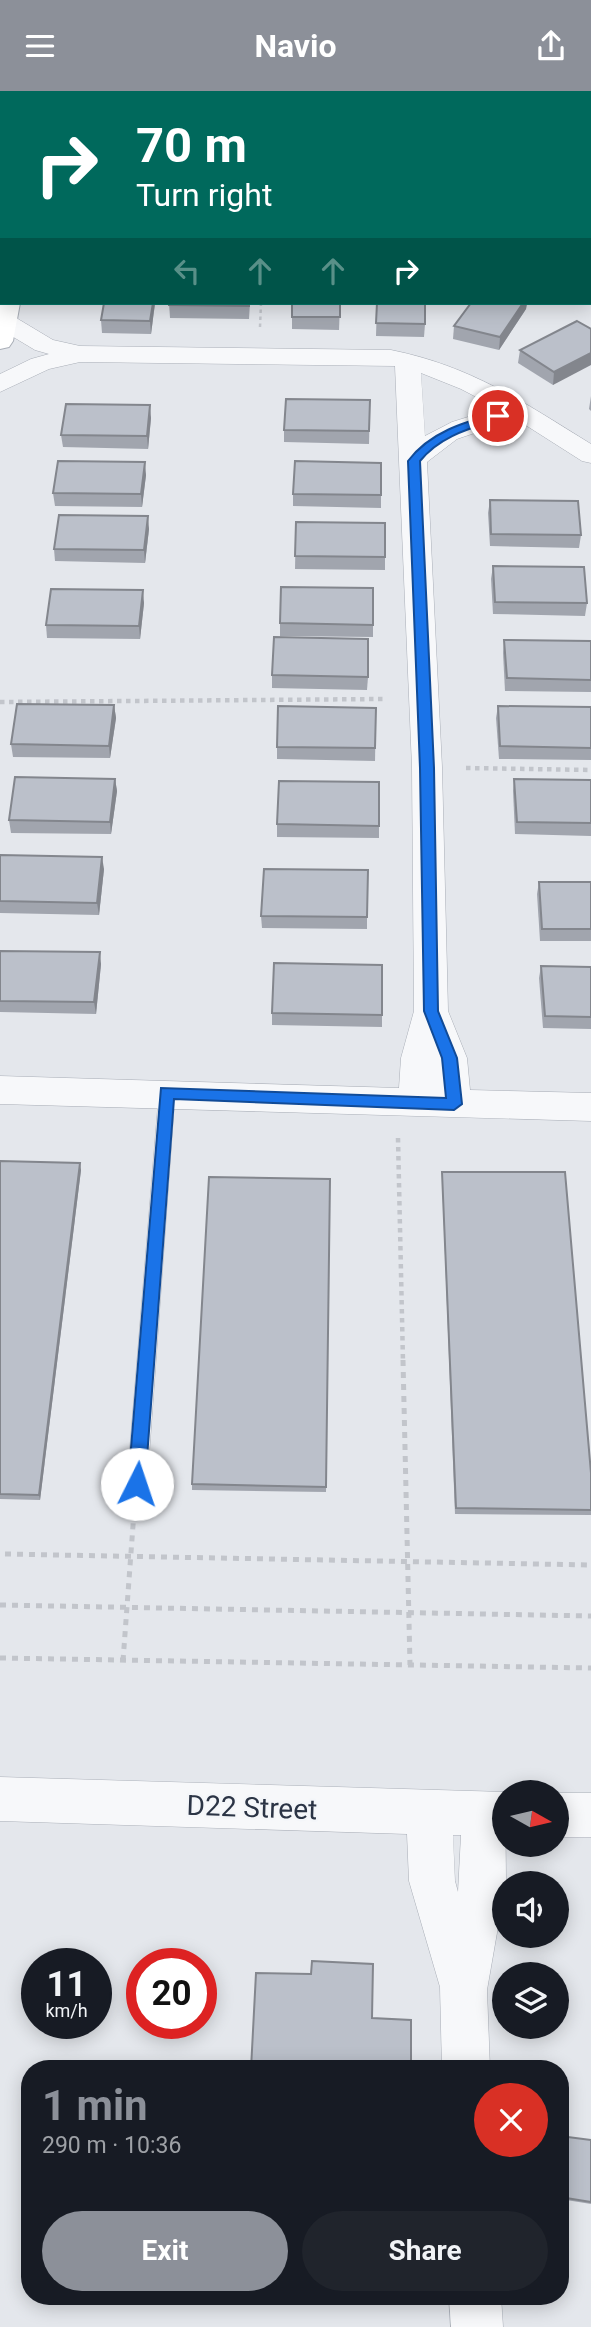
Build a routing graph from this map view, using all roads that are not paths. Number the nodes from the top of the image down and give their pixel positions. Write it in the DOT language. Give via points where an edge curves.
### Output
graph roads {
  1 [pos="4,322"];
  2 [pos="80,354"];
  3 [pos="407,361"];
  4 [pos="0,384"];
  5 [pos="517,411"];
  6 [pos="591,455"];
  7 [pos="414,461"];
  8 [pos="431,1011"];
  9 [pos="0,1090"];
  10 [pos="167,1093"];
  11 [pos="407,1103"];
  12 [pos="454,1104"];
  13 [pos="591,1107"];
  14 [pos="137,1484"];
  15 [pos="0,1799"];
  16 [pos="429,1812"];
  17 [pos="492,1814"];
  18 [pos="569,1815"];
  19 [pos="591,1815"];
  20 [pos="492,1826"];
  21 [pos="463,1990"];
  22 [pos="466,2060"];
  23 [pos="476,2305"];
  24 [pos="477,2327"];
  1 -- 2 [label="street" via="44,345"];
  2 -- 3 [label="street"];
  2 -- 4 [label="street" via="40,364"];
  3 -- 5 [label="street" via="454,374"];
  3 -- 7 [label="street"];
  5 -- 6 [label="street"];
  5 -- 7 [label="street" via="459,428 425,448"];
  7 -- 8 [label="street" via="427,768"];
  8 -- 11 [label="street"];
  8 -- 12 [label="street" via="450,1058"];
  9 -- 10 [label="street"];
  10 -- 11 [label="street"];
  10 -- 14 [label="lane"];
  11 -- 12 [label="street"];
  12 -- 13 [label="street"];
  15 -- 16 [label="street, D22 Street"];
  16 -- 17 [label="street, D22 Street"];
  16 -- 21 [label="street" via="429,1862 435,1897"];
  18 -- 19 [label="street"];
  20 -- 21 [label="street"];
  21 -- 22 [label="street"];
  23 -- 24 [label="street"];
}
